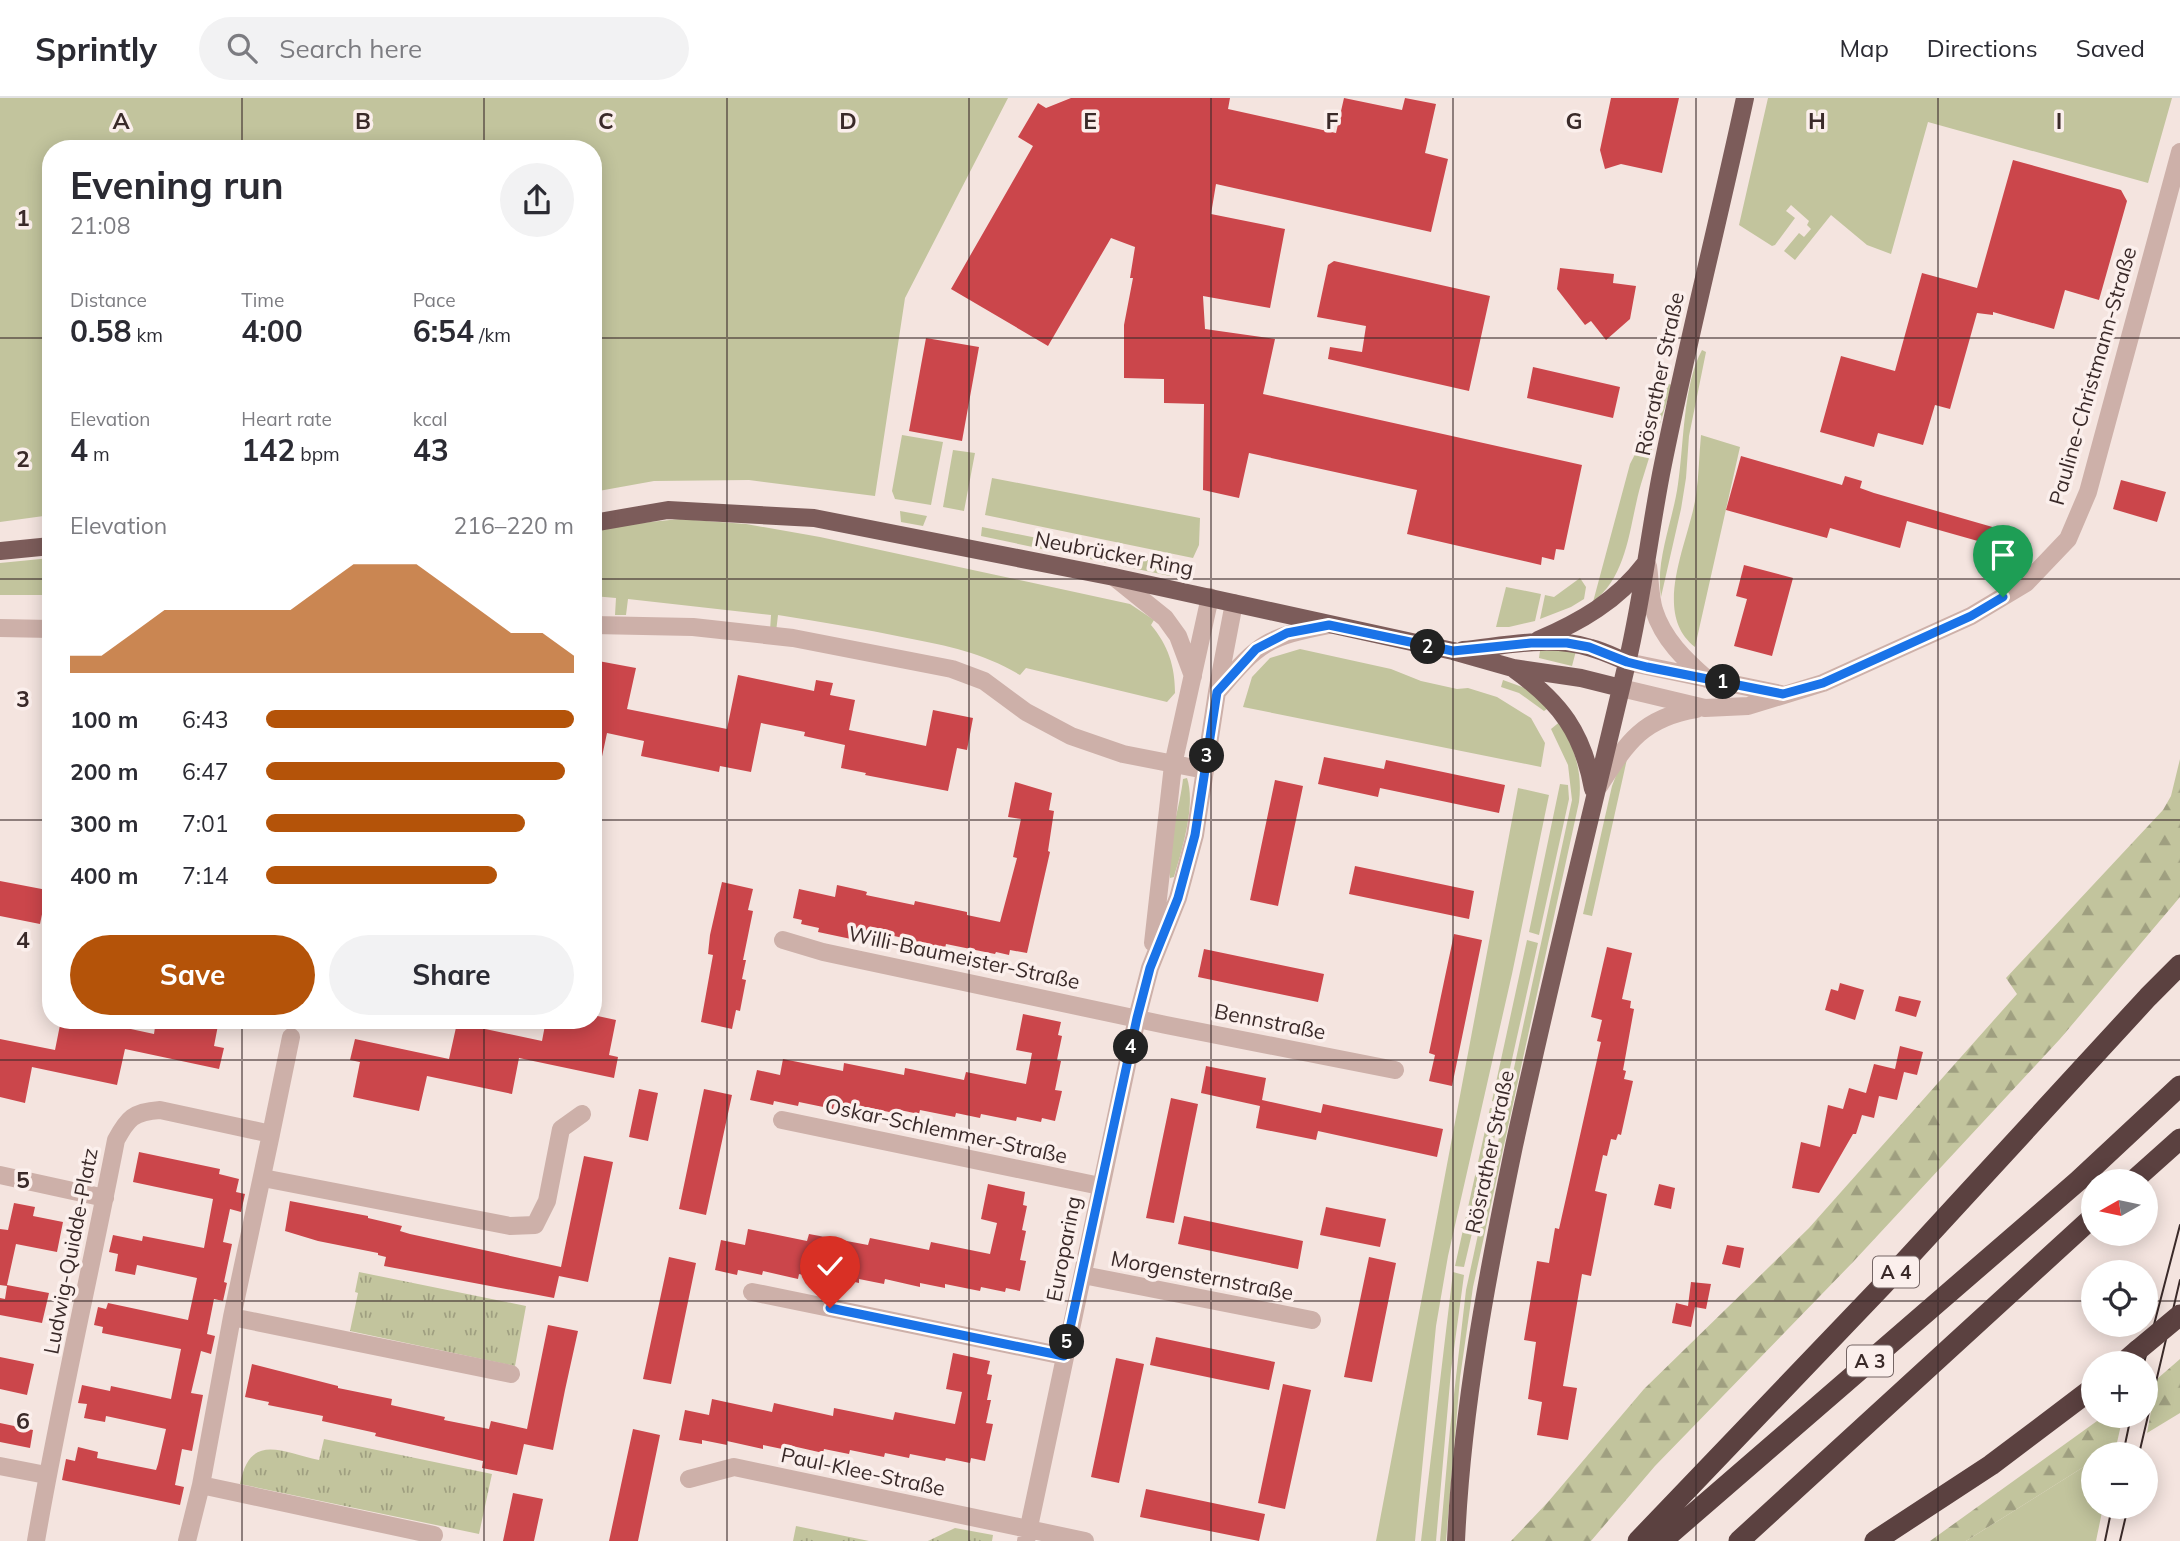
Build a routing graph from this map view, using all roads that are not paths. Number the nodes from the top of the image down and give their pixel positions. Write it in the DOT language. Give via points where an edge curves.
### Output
graph roads {
  1 [pos="1745,98"];
  2 [pos="2180,152"];
  3 [pos="602,521"];
  4 [pos="42,547"];
  5 [pos="0,551"];
  6 [pos="1647,561"];
  7 [pos="1114,577"];
  8 [pos="1210,597"];
  9 [pos="1234,603"];
  10 [pos="602,625"];
  11 [pos="1329,625"];
  12 [pos="0,628"];
  13 [pos="42,629"];
  14 [pos="1531,643"];
  15 [pos="1453,651"];
  16 [pos="1627,662"];
  17 [pos="1513,668"];
  18 [pos="1193,676"];
  19 [pos="1707,679"];
  20 [pos="1621,688"];
  21 [pos="1217,692"];
  22 [pos="1783,694"];
  23 [pos="1705,708"];
  24 [pos="1173,765"];
  25 [pos="1205,770"];
  26 [pos="1594,795"];
  27 [pos="783,940"];
  28 [pos="2180,954"];
  29 [pos="2180,965"];
  30 [pos="1150,968"];
  31 [pos="2148,997"];
  32 [pos="1137,1018"];
  33 [pos="290,1037"];
  34 [pos="1395,1070"];
  35 [pos="2180,1086"];
  36 [pos="582,1114"];
  37 [pos="782,1121"];
  38 [pos="271,1133"];
  39 [pos="2180,1139"];
  40 [pos="2146,1169"];
  41 [pos="0,1175"];
  42 [pos="263,1178"];
  43 [pos="1100,1186"];
  44 [pos="105,1198"];
  45 [pos="2081,1228"];
  46 [pos="1083,1275"];
  47 [pos="752,1292"];
  48 [pos="2180,1315"];
  49 [pos="232,1317"];
  50 [pos="1312,1320"];
  51 [pos="2138,1351"];
  52 [pos="1064,1356"];
  53 [pos="511,1374"];
  54 [pos="2081,1397"];
  55 [pos="0,1466"];
  56 [pos="46,1475"];
  57 [pos="688,1479"];
  58 [pos="201,1485"];
  59 [pos="434,1535"];
  60 [pos="1027,1535"];
  61 [pos="38,1541"];
  62 [pos="187,1541"];
  63 [pos="1085,1541"];
  64 [pos="1455,1541"];
  65 [pos="1638,1541"];
  66 [pos="1662,1541"];
  67 [pos="1739,1541"];
  68 [pos="1875,1541"];
  1 -- 6 [label="main road, Rösrather Straße" via="1664,462"];
  2 -- 22 [label="street, Pauline-Christmann-Straße" via="2088,492 2067,539 2026,583 1971,616 1823,683"];
  3 -- 7 [label="main road, Neubrücker Ring" via="668,510 814,518"];
  4 -- 5 [label="main road"];
  6 -- 14 [label="main road" via="1593,613"];
  6 -- 16 [label="main road, Rösrather Straße"];
  6 -- 19 [label="street" via="1654,609 1663,631"];
  7 -- 8 [label="main road, Neubrücker Ring"];
  7 -- 18 [label="street" via="1165,618 1178,636"];
  8 -- 9 [label="main road, Neubrücker Ring"];
  8 -- 18 [label="street, Europaring"];
  9 -- 11 [label="main road, Neubrücker Ring"];
  9 -- 21 [label="street, Europaring"];
  10 -- 24 [label="street" via="693,626 793,638 953,669 984,681 1026,712 1071,736"];
  11 -- 15 [label="main road, Neubrücker Ring"];
  11 -- 21 [label="street" via="1272,639 1256,649"];
  12 -- 13 [label="street"];
  14 -- 15 [label="main road"];
  14 -- 16 [label="main road" via="1589,647"];
  15 -- 17 [label="main road, Neubrücker Ring"];
  16 -- 19 [label="street, Pauline-Christmann-Straße"];
  16 -- 20 [label="main road, Rösrather Straße"];
  17 -- 20 [label="main road, Neubrücker Ring"];
  17 -- 26 [label="main road" via="1563,712 1579,740"];
  18 -- 24 [label="street, Europaring"];
  19 -- 22 [label="street, Pauline-Christmann-Straße"];
  20 -- 23 [label="street, Pauline-Christmann-Straße"];
  20 -- 26 [label="main road, Rösrather Straße"];
  21 -- 25 [label="street, Europaring"];
  22 -- 23 [label="street, Pauline-Christmann-Straße" via="1748,706"];
  23 -- 26 [label="street, Rösrather Straße" via="1683,711 1645,727 1624,747"];
  24 -- 25 [label="street"];
  24 -- 30 [label="street, Europaring"];
  25 -- 30 [label="street, Europaring" via="1195,835 1178,898"];
  26 -- 64 [label="main road, Rösrather Straße" via="1497,1225 1472,1368"];
  27 -- 32 [label="street, Willi-Baumeister-Straße"];
  28 -- 31 [label="highway"];
  29 -- 31 [label="highway, A 4"];
  30 -- 32 [label="street, Europaring"];
  31 -- 65 [label="highway, A 4" via="1883,1285"];
  32 -- 34 [label="street, Bennstraße"];
  32 -- 43 [label="street, Europaring"];
  33 -- 38 [label="street"];
  35 -- 66 [label="highway, A 3" via="2078,1181"];
  36 -- 42 [label="street" via="561,1129 547,1202 535,1225 510,1226"];
  37 -- 43 [label="street, Oskar-Schlemmer-Straße"];
  38 -- 42 [label="street"];
  38 -- 44 [label="street, Ludwig-Quidde-Platz" via="160,1110 142,1111 127,1121 116,1140"];
  39 -- 40 [label="highway"];
  41 -- 44 [label="street"];
  42 -- 49 [label="street"];
  43 -- 46 [label="street, Europaring"];
  44 -- 56 [label="street, Ludwig-Quidde-Platz"];
  45 -- 67 [label="highway, A 3"];
  46 -- 50 [label="street, Morgensternstraße"];
  46 -- 52 [label="street, Europaring"];
  47 -- 52 [label="street"];
  48 -- 51 [label="highway, bridge"];
  49 -- 53 [label="street"];
  49 -- 58 [label="street"];
  52 -- 60 [label="street, Europaring"];
  54 -- 68 [label="highway" via="1991,1465"];
  55 -- 56 [label="street"];
  56 -- 61 [label="street, Ludwig-Quidde-Platz"];
  57 -- 60 [label="street, Paul-Klee-Straße" via="734,1467"];
  58 -- 59 [label="street"];
  58 -- 62 [label="street"];
  60 -- 63 [label="street, Paul-Klee-Straße"];
}
